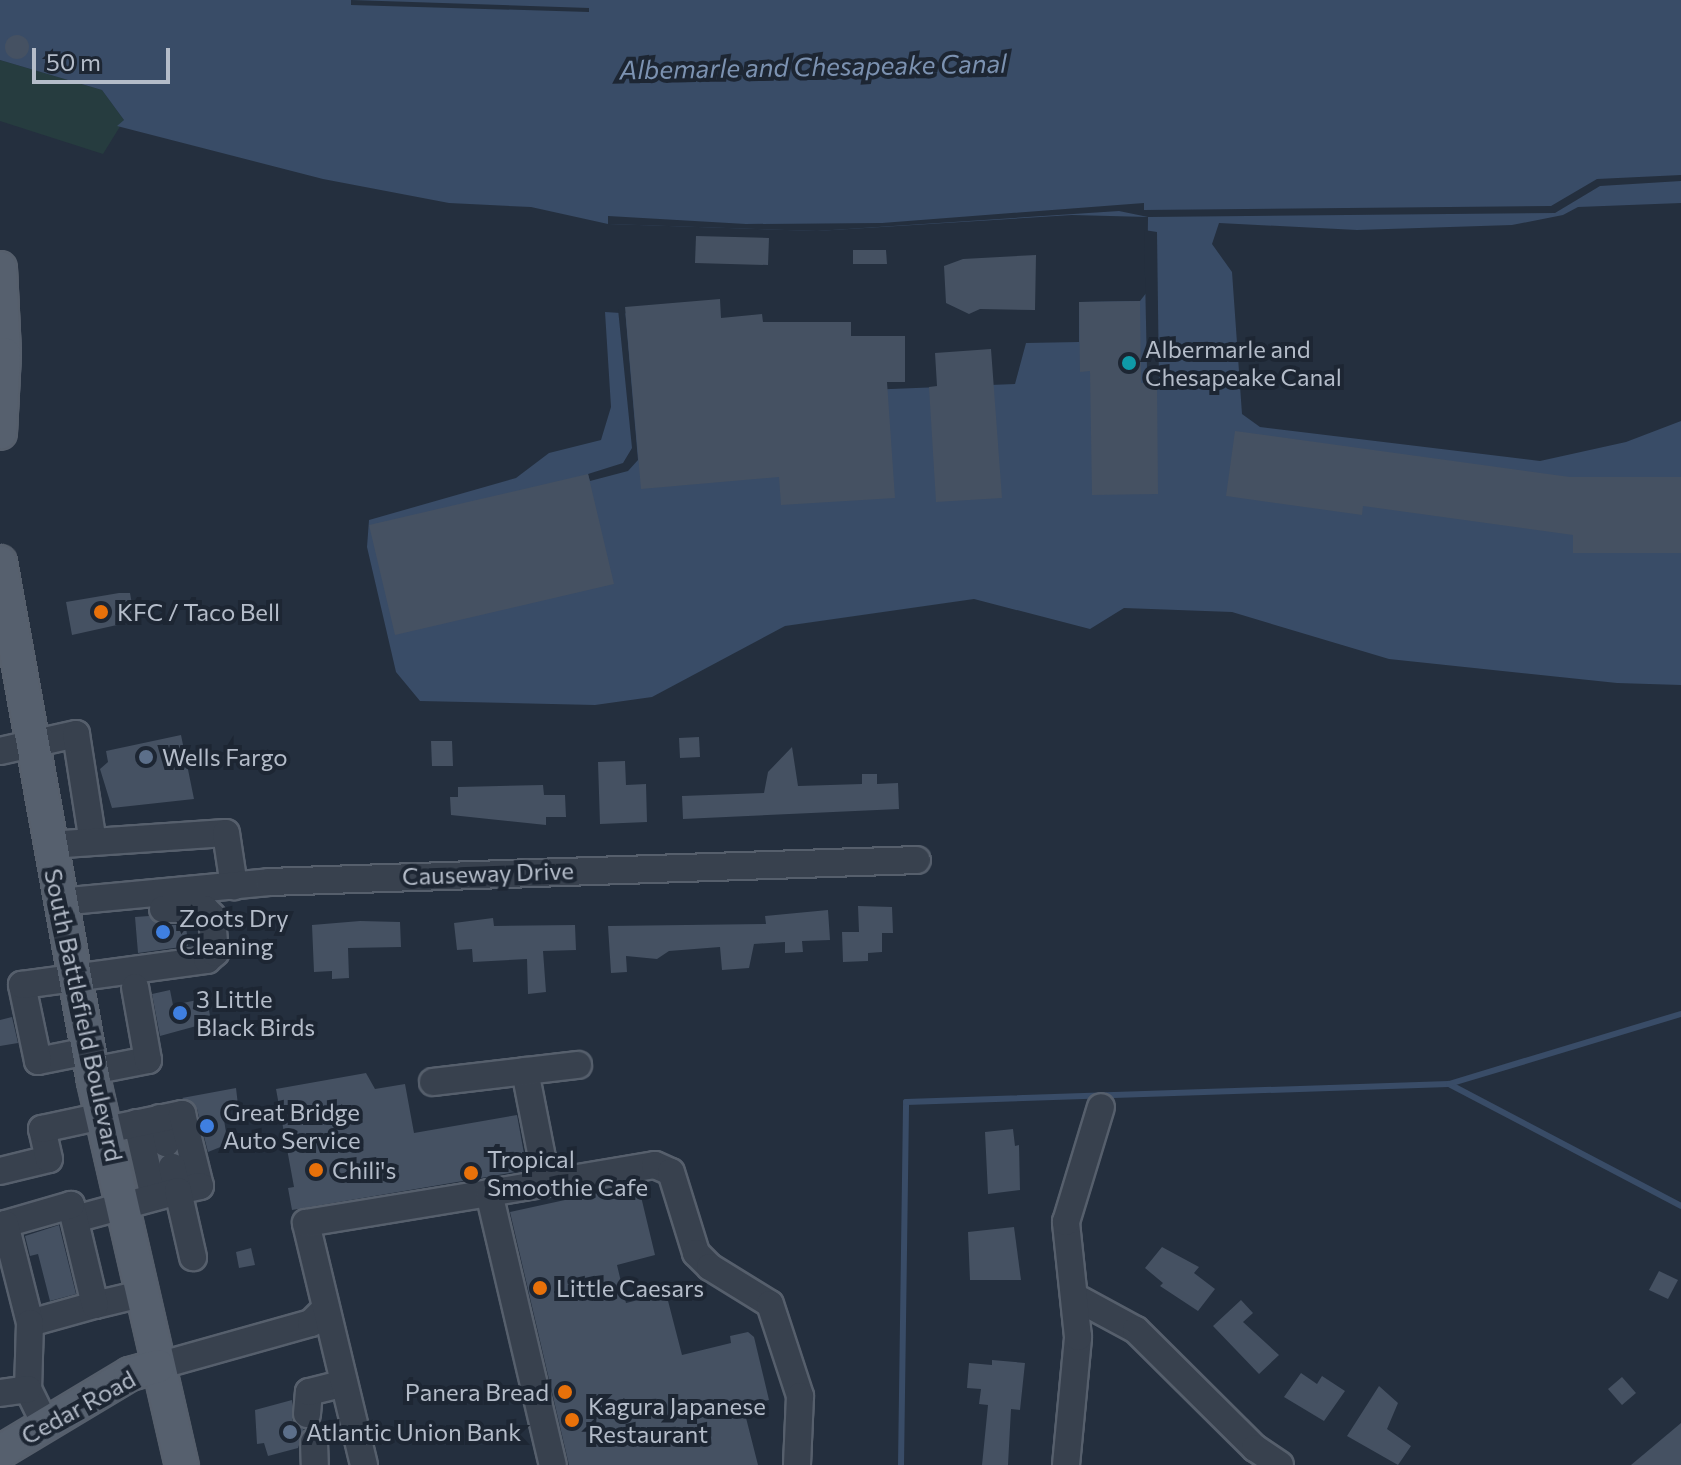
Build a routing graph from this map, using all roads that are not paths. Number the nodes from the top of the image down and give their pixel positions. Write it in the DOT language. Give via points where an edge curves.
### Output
graph roads {
  1 [pos="0,268"];
  2 [pos="0,433"];
  3 [pos="0,562"];
  4 [pos="16,749"];
  5 [pos="93,842"];
  6 [pos="49,845"];
  7 [pos="917,860"];
  8 [pos="234,886"];
  9 [pos="130,895"];
  10 [pos="59,902"];
  11 [pos="73,974"];
  12 [pos="11,986"];
  13 [pos="135,987"];
  14 [pos="90,1061"];
  15 [pos="578,1065"];
  16 [pos="525,1071"];
  17 [pos="433,1082"];
  18 [pos="1101,1107"];
  19 [pos="104,1123"];
  20 [pos="156,1163"];
  21 [pos="0,1171"];
  22 [pos="547,1183"];
  23 [pos="489,1193"];
  24 [pos="75,1219"];
  25 [pos="193,1257"];
  26 [pos="10,1284"];
  27 [pos="145,1293"];
  28 [pos="1075,1297"];
  29 [pos="95,1305"];
  30 [pos="326,1308"];
  31 [pos="30,1323"];
  32 [pos="158,1366"];
  33 [pos="344,1383"];
  34 [pos="28,1389"];
  35 [pos="0,1393"];
  36 [pos="307,1414"];
  37 [pos="45,1424"];
  38 [pos="0,1452"];
  39 [pos="182,1465"];
  40 [pos="364,1465"];
  41 [pos="553,1465"];
  42 [pos="797,1465"];
  43 [pos="1066,1465"];
  44 [pos="1280,1465"];
  1 -- 2 [label="main road"];
  3 -- 4 [label="main road, South Battlefield Boulevard"];
  4 -- 5 [label="street" via="76,734"];
  4 -- 6 [label="main road, South Battlefield Boulevard"];
  5 -- 6 [label="street"];
  5 -- 8 [label="street" via="226,833"];
  6 -- 10 [label="main road, South Battlefield Boulevard"];
  7 -- 8 [label="street, Causeway Drive" via="495,872"];
  8 -- 9 [label="street, Causeway Drive"];
  9 -- 10 [label="street, Causeway Drive"];
  9 -- 11 [label="street" via="135,910 205,909 212,916 215,953 207,960"];
  10 -- 11 [label="main road, South Battlefield Boulevard"];
  11 -- 12 [label="street"];
  11 -- 14 [label="main road, South Battlefield Boulevard"];
  12 -- 14 [label="street" via="38,1061"];
  13 -- 14 [label="street" via="148,1060"];
  14 -- 19 [label="main road, South Battlefield Boulevard"];
  15 -- 16 [label="street"];
  16 -- 17 [label="street"];
  16 -- 22 [label="street"];
  18 -- 28 [label="street" via="1067,1211"];
  19 -- 20 [label="main road, South Battlefield Boulevard"];
  19 -- 20 [label="street"];
  19 -- 21 [label="street" via="42,1129 49,1159"];
  20 -- 24 [label="street"];
  20 -- 25 [label="street"];
  20 -- 27 [label="main road, South Battlefield Boulevard"];
  22 -- 23 [label="street"];
  22 -- 42 [label="street" via="655,1165 671,1172 696,1253 770,1304 800,1396"];
  23 -- 30 [label="street" via="306,1223"];
  23 -- 41 [label="street"];
  24 -- 26 [label="street" via="71,1205 5,1224"];
  24 -- 29 [label="street"];
  26 -- 31 [label="street"];
  27 -- 29 [label="street"];
  27 -- 32 [label="main road, South Battlefield Boulevard"];
  28 -- 43 [label="street" via="1078,1337"];
  28 -- 44 [label="street" via="1136,1330 1255,1448"];
  29 -- 31 [label="street"];
  30 -- 32 [label="street" via="311,1323"];
  30 -- 33 [label="street"];
  31 -- 34 [label="street"];
  32 -- 37 [label="main road, Cedar Road" via="130,1374"];
  32 -- 39 [label="main road, South Battlefield Boulevard"];
  33 -- 36 [label="street" via="309,1392"];
  33 -- 40 [label="street"];
  34 -- 35 [label="street"];
  34 -- 37 [label="street"];
  37 -- 38 [label="main road, Cedar Road"];
}
